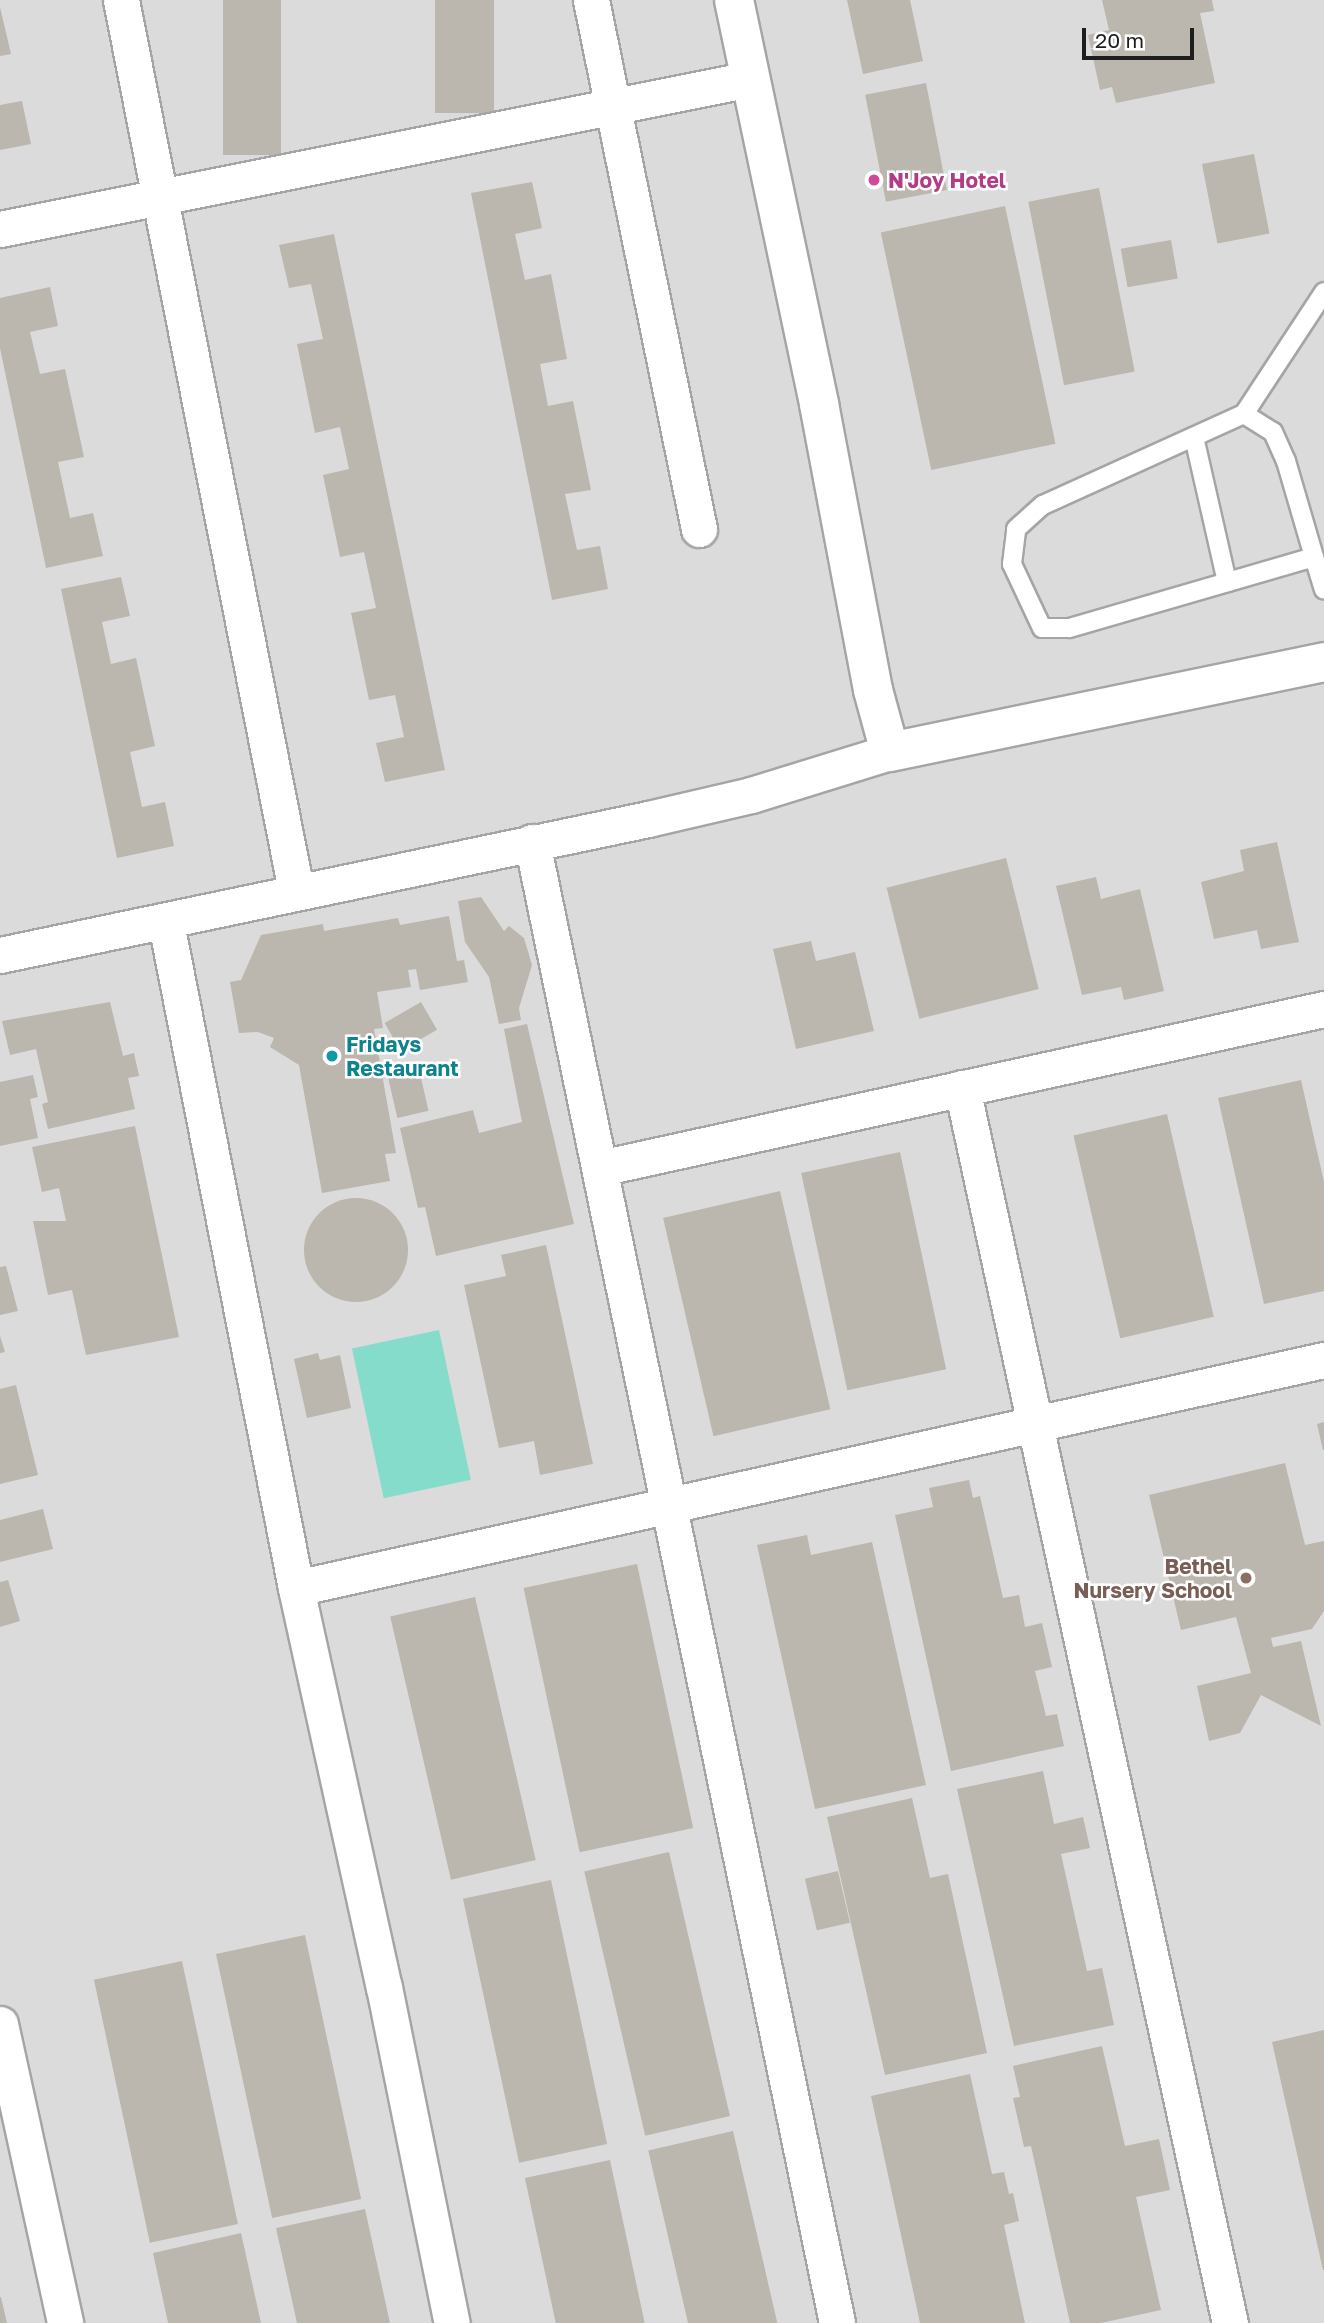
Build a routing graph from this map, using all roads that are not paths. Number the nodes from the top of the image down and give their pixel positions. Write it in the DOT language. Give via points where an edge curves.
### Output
graph roads {
  1 [pos="121,0"];
  2 [pos="591,0"];
  3 [pos="734,0"];
  4 [pos="750,79"];
  5 [pos="613,106"];
  6 [pos="159,197"];
  7 [pos="0,229"];
  8 [pos="1324,292"];
  9 [pos="1244,414"];
  10 [pos="1194,437"];
  11 [pos="699,529"];
  12 [pos="1314,557"];
  13 [pos="1227,582"];
  14 [pos="1324,590"];
  15 [pos="1324,662"];
  16 [pos="890,752"];
  17 [pos="532,842"];
  18 [pos="296,890"];
  19 [pos="166,923"];
  20 [pos="0,955"];
  21 [pos="1324,1009"];
  22 [pos="962,1088"];
  23 [pos="600,1168"];
  24 [pos="1324,1360"];
  25 [pos="1037,1421"];
  26 [pos="670,1504"];
  27 [pos="296,1588"];
  28 [pos="0,2024"];
  29 [pos="65,2323"];
  30 [pos="452,2323"];
  31 [pos="837,2323"];
  32 [pos="1230,2323"];
  1 -- 6 [label="street"];
  2 -- 5 [label="street"];
  3 -- 4 [label="street"];
  4 -- 5 [label="street"];
  4 -- 16 [label="street" via="819,404 873,690"];
  5 -- 6 [label="street"];
  5 -- 11 [label="street"];
  6 -- 7 [label="street"];
  6 -- 18 [label="street"];
  8 -- 9 [label="lane"];
  9 -- 10 [label="lane"];
  9 -- 12 [label="lane" via="1273,432"];
  10 -- 13 [label="lane"];
  10 -- 13 [label="lane" via="1043,505 1016,529 1012,564 1042,628 1069,628"];
  12 -- 13 [label="lane"];
  12 -- 14 [label="lane"];
  15 -- 16 [label="street"];
  16 -- 17 [label="street" via="751,795"];
  17 -- 18 [label="street"];
  17 -- 23 [label="street"];
  18 -- 19 [label="street"];
  19 -- 20 [label="street"];
  19 -- 27 [label="street"];
  21 -- 22 [label="street"];
  22 -- 23 [label="street"];
  22 -- 25 [label="street"];
  23 -- 26 [label="street"];
  24 -- 25 [label="street"];
  25 -- 26 [label="street"];
  25 -- 32 [label="street"];
  26 -- 27 [label="street"];
  26 -- 31 [label="street"];
  27 -- 30 [label="street"];
  28 -- 29 [label="street"];
}
